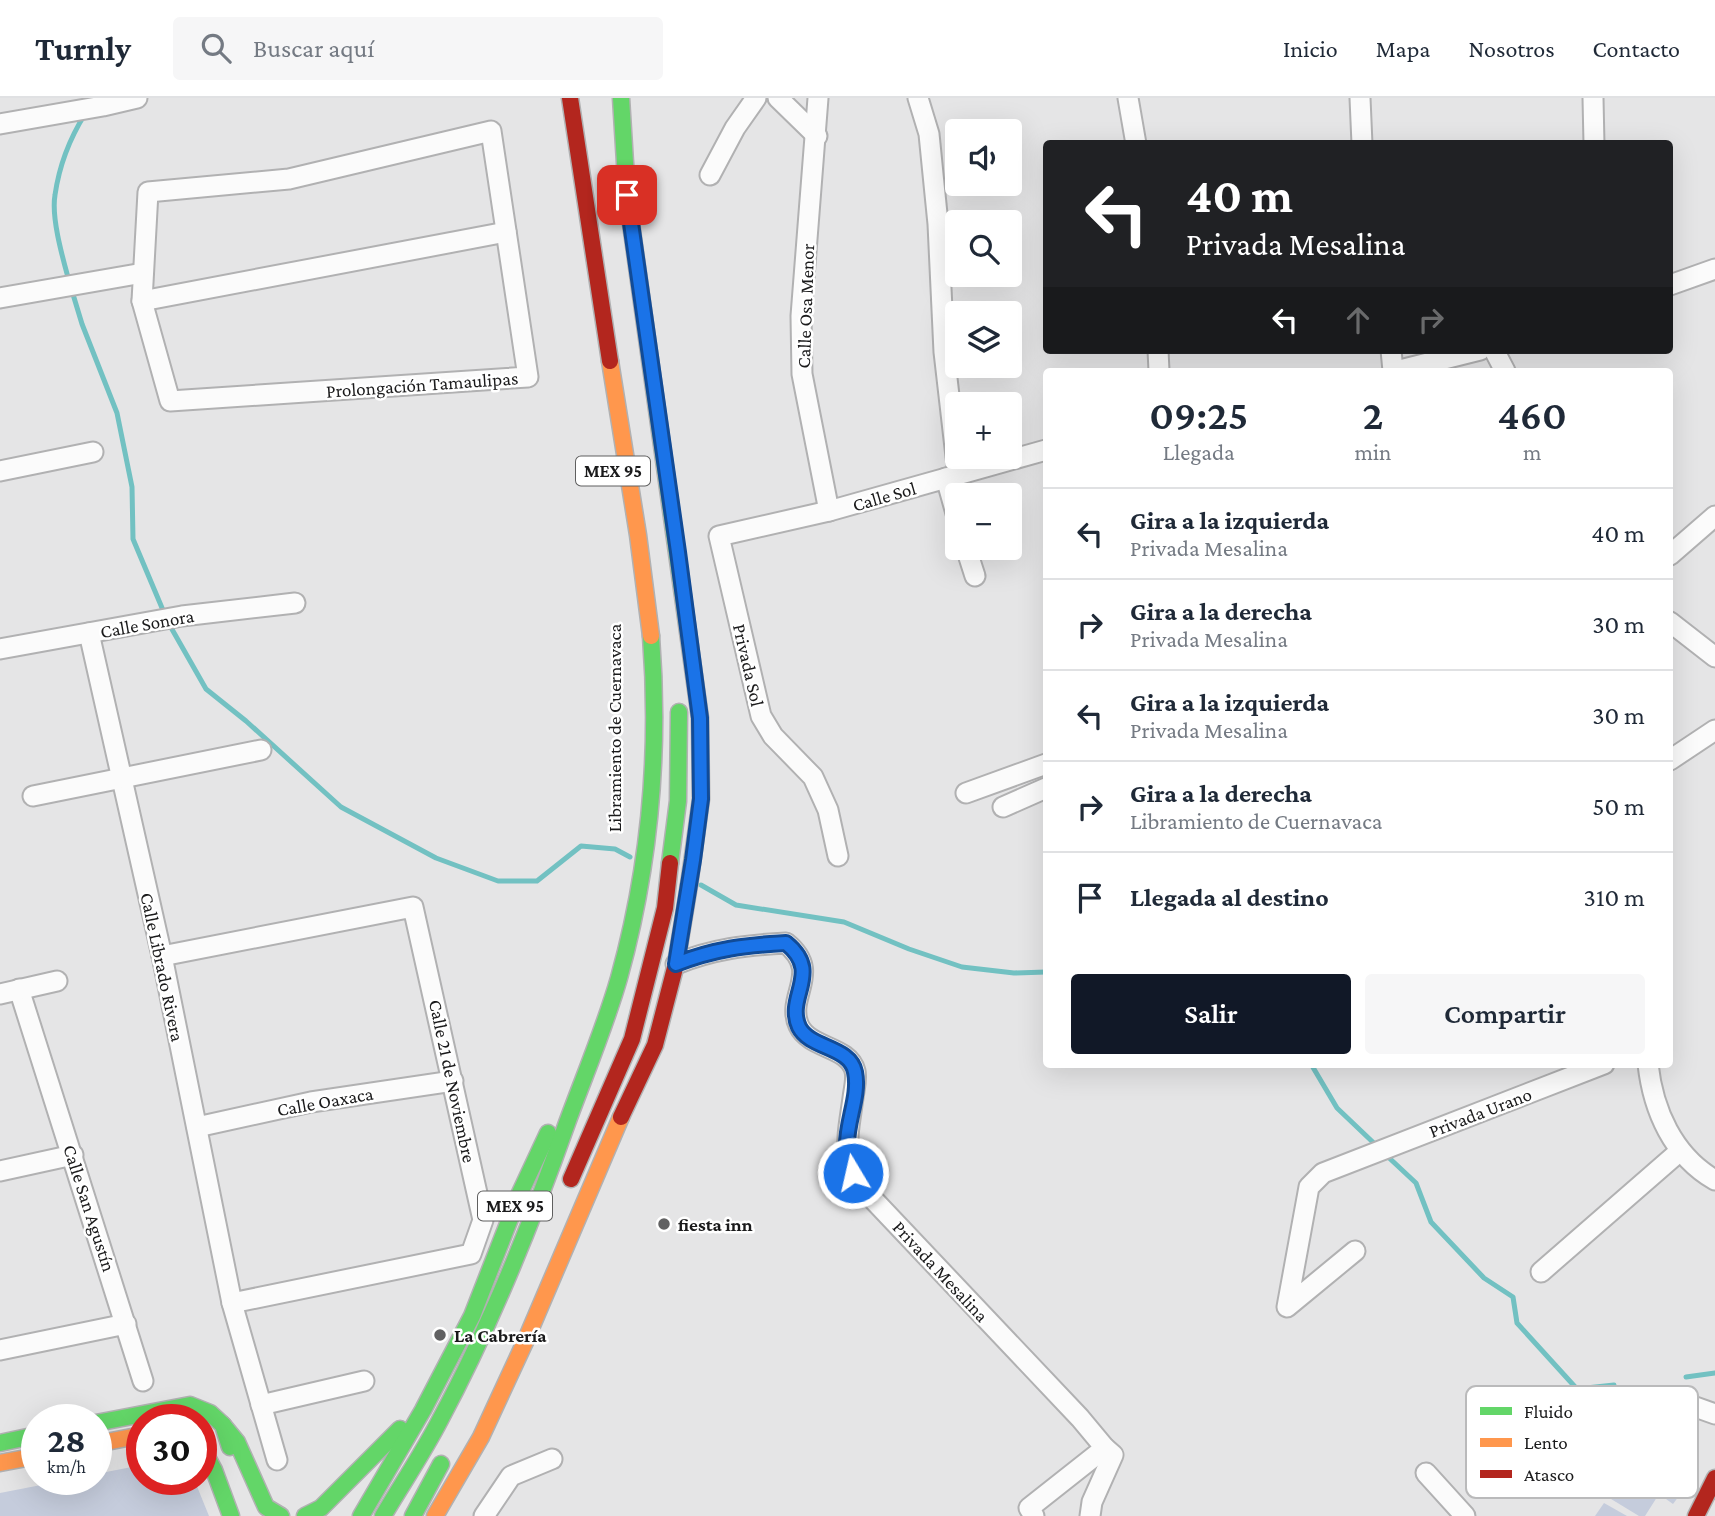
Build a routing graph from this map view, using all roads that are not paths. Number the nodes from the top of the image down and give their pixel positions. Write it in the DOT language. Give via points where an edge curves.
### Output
graph roads {
  1 [pos="137,98"];
  2 [pos="556,98"];
  3 [pos="570,98"];
  4 [pos="621,98"];
  5 [pos="756,98"];
  6 [pos="778,98"];
  7 [pos="818,98"];
  8 [pos="918,98"];
  9 [pos="1128,98"];
  10 [pos="1360,98"];
  11 [pos="1593,98"];
  12 [pos="0,124"];
  13 [pos="817,136"];
  14 [pos="1135,140"];
  15 [pos="1362,140"];
  16 [pos="1594,140"];
  17 [pos="710,175"];
  18 [pos="506,232"];
  19 [pos="1715,268"];
  20 [pos="143,273"];
  21 [pos="1673,284"];
  22 [pos="0,298"];
  23 [pos="617,300"];
  24 [pos="142,301"];
  25 [pos="1464,354"];
  26 [pos="1407,368"];
  27 [pos="640,444"];
  28 [pos="1043,451"];
  29 [pos="93,452"];
  30 [pos="0,471"];
  31 [pos="952,476"];
  32 [pos="953,483"];
  33 [pos="829,511"];
  34 [pos="1715,516"];
  35 [pos="719,536"];
  36 [pos="1673,552"];
  37 [pos="970,560"];
  38 [pos="975,576"];
  39 [pos="665,587"];
  40 [pos="295,603"];
  41 [pos="1673,624"];
  42 [pos="89,633"];
  43 [pos="0,649"];
  44 [pos="1715,657"];
  45 [pos="676,667"];
  46 [pos="678,694"];
  47 [pos="1715,730"];
  48 [pos="261,750"];
  49 [pos="1673,758"];
  50 [pos="1043,765"];
  51 [pos="122,778"];
  52 [pos="1043,789"];
  53 [pos="967,793"];
  54 [pos="33,796"];
  55 [pos="1003,807"];
  56 [pos="641,848"];
  57 [pos="838,856"];
  58 [pos="635,882"];
  59 [pos="162,956"];
  60 [pos="676,964"];
  61 [pos="57,981"];
  62 [pos="10,992"];
  63 [pos="1594,1068"];
  64 [pos="1648,1068"];
  65 [pos="453,1081"];
  66 [pos="197,1127"];
  67 [pos="1680,1151"];
  68 [pos="73,1155"];
  69 [pos="0,1171"];
  70 [pos="1715,1180"];
  71 [pos="565,1191"];
  72 [pos="1355,1251"];
  73 [pos="1541,1272"];
  74 [pos="232,1303"];
  75 [pos="126,1324"];
  76 [pos="0,1350"];
  77 [pos="143,1381"];
  78 [pos="364,1381"];
  79 [pos="261,1405"];
  80 [pos="1698,1408"];
  81 [pos="423,1410"];
  82 [pos="1715,1413"];
  83 [pos="112,1420"];
  84 [pos="222,1425"];
  85 [pos="21,1438"];
  86 [pos="0,1443"];
  87 [pos="1105,1448"];
  88 [pos="445,1455"];
  89 [pos="21,1459"];
  90 [pos="552,1460"];
  91 [pos="234,1461"];
  92 [pos="277,1461"];
  93 [pos="0,1463"];
  94 [pos="217,1469"];
  95 [pos="1426,1473"];
  96 [pos="1714,1477"];
  97 [pos="217,1478"];
  98 [pos="363,1482"];
  99 [pos="348,1505"];
  100 [pos="232,1516"];
  101 [pos="255,1516"];
  102 [pos="281,1516"];
  103 [pos="305,1516"];
  104 [pos="361,1516"];
  105 [pos="383,1516"];
  106 [pos="414,1516"];
  107 [pos="435,1516"];
  108 [pos="484,1516"];
  109 [pos="1034,1516"];
  110 [pos="1090,1516"];
  111 [pos="1465,1516"];
  112 [pos="1696,1516"];
  1 -- 12 [label="street"];
  2 -- 56 [label="main road, Libramiento de Cuernavaca / MEX 95" via="637,636"];
  3 -- 56 [label="main road, MEX 95" via="650,634 655,704 653,778"];
  4 -- 60 [label="main road, MEX 95" via="627,195 700,718 701,799"];
  5 -- 17 [label="street"];
  6 -- 13 [label="street"];
  7 -- 13 [label="street, Calle Osa Menor"];
  8 -- 31 [label="street" via="929,134 938,224"];
  9 -- 14 [label="street"];
  10 -- 15 [label="street"];
  11 -- 16 [label="street"];
  13 -- 33 [label="street, Calle Osa Menor" via="801,316 802,374"];
  18 -- 20 [label="street, Prolongación Tamaulipas" via="491,131 289,179 148,192"];
  18 -- 24 [label="street"];
  18 -- 24 [label="street, Prolongación Tamaulipas" via="528,377 170,401"];
  19 -- 21 [label="street"];
  20 -- 22 [label="street"];
  20 -- 24 [label="street"];
  23 -- 27 [label="main road, MEX 95"];
  25 -- 26 [label="street"];
  28 -- 31 [label="street, Calle Sol"];
  29 -- 30 [label="street"];
  31 -- 32 [label="street"];
  31 -- 33 [label="street, Calle Sol"];
  33 -- 35 [label="street, Calle Sol"];
  34 -- 36 [label="street"];
  35 -- 57 [label="street, Privada Sol" via="761,716 813,777 828,810"];
  37 -- 38 [label="street"];
  39 -- 45 [label="main road"];
  40 -- 42 [label="street, Calle Sonora"];
  41 -- 44 [label="street"];
  42 -- 43 [label="street, Calle Sonora"];
  42 -- 51 [label="street, Calle Librado Rivera"];
  46 -- 71 [label="main road, MEX 95" via="678,801 665,908 632,1039"];
  47 -- 49 [label="street"];
  48 -- 51 [label="street"];
  50 -- 53 [label="street"];
  51 -- 54 [label="street"];
  51 -- 59 [label="street, Calle Librado Rivera"];
  52 -- 55 [label="street"];
  56 -- 58 [label="main road, MEX 95"];
  58 -- 81 [label="main road, MEX 95" via="562,1103 520,1193 472,1317"];
  58 -- 105 [label="main road, MEX 95" via="629,937 607,1017 538,1206 486,1329 439,1423"];
  59 -- 65 [label="street, Calle 21 de Noviembre" via="413,907"];
  59 -- 66 [label="street, Calle Librado Rivera"];
  60 -- 87 [label="street, Privada Mesalina" via="736,946 786,943 798,953 804,967 796,1018 800,1028 806,1037 848,1058 856,1075 847,1147 853,1173"];
  60 -- 107 [label="main road, MEX 95" via="655,1045 481,1437"];
  61 -- 62 [label="street"];
  62 -- 68 [label="street, Calle San Agustín"];
  63 -- 72 [label="street, Privada Urano" via="1323,1173 1308,1186 1287,1307"];
  64 -- 67 [label="street" via="1658,1115"];
  65 -- 66 [label="street, Calle Oaxaca" via="311,1102"];
  65 -- 74 [label="street, Calle 21 de Noviembre" via="483,1220 471,1254"];
  66 -- 74 [label="street, Calle Librado Rivera"];
  67 -- 70 [label="street"];
  67 -- 73 [label="street"];
  68 -- 69 [label="street"];
  68 -- 75 [label="street, Calle San Agustín"];
  74 -- 79 [label="street, Calle Librado Rivera"];
  75 -- 76 [label="street"];
  75 -- 77 [label="street, Calle San Agustín"];
  78 -- 79 [label="street"];
  79 -- 92 [label="street, Calle Librado Rivera"];
  80 -- 82 [label="street"];
  81 -- 103 [label="main road" via="373,1453 321,1508"];
  81 -- 104 [label="main road, MEX 95"];
  83 -- 84 [label="main road" via="190,1405 210,1413"];
  84 -- 91 [label="main road"];
  84 -- 102 [label="main road" via="237,1442 266,1507"];
  85 -- 86 [label="main road"];
  87 -- 109 [label="street" via="1029,1508"];
  87 -- 110 [label="street" via="1112,1455"];
  88 -- 106 [label="main road"];
  89 -- 93 [label="main road"];
  90 -- 108 [label="street" via="511,1476"];
  91 -- 94 [label="main road"];
  91 -- 101 [label="main road"];
  95 -- 111 [label="street"];
  96 -- 112 [label="main road"];
  97 -- 100 [label="main road"];
  98 -- 99 [label="main road"];
}
